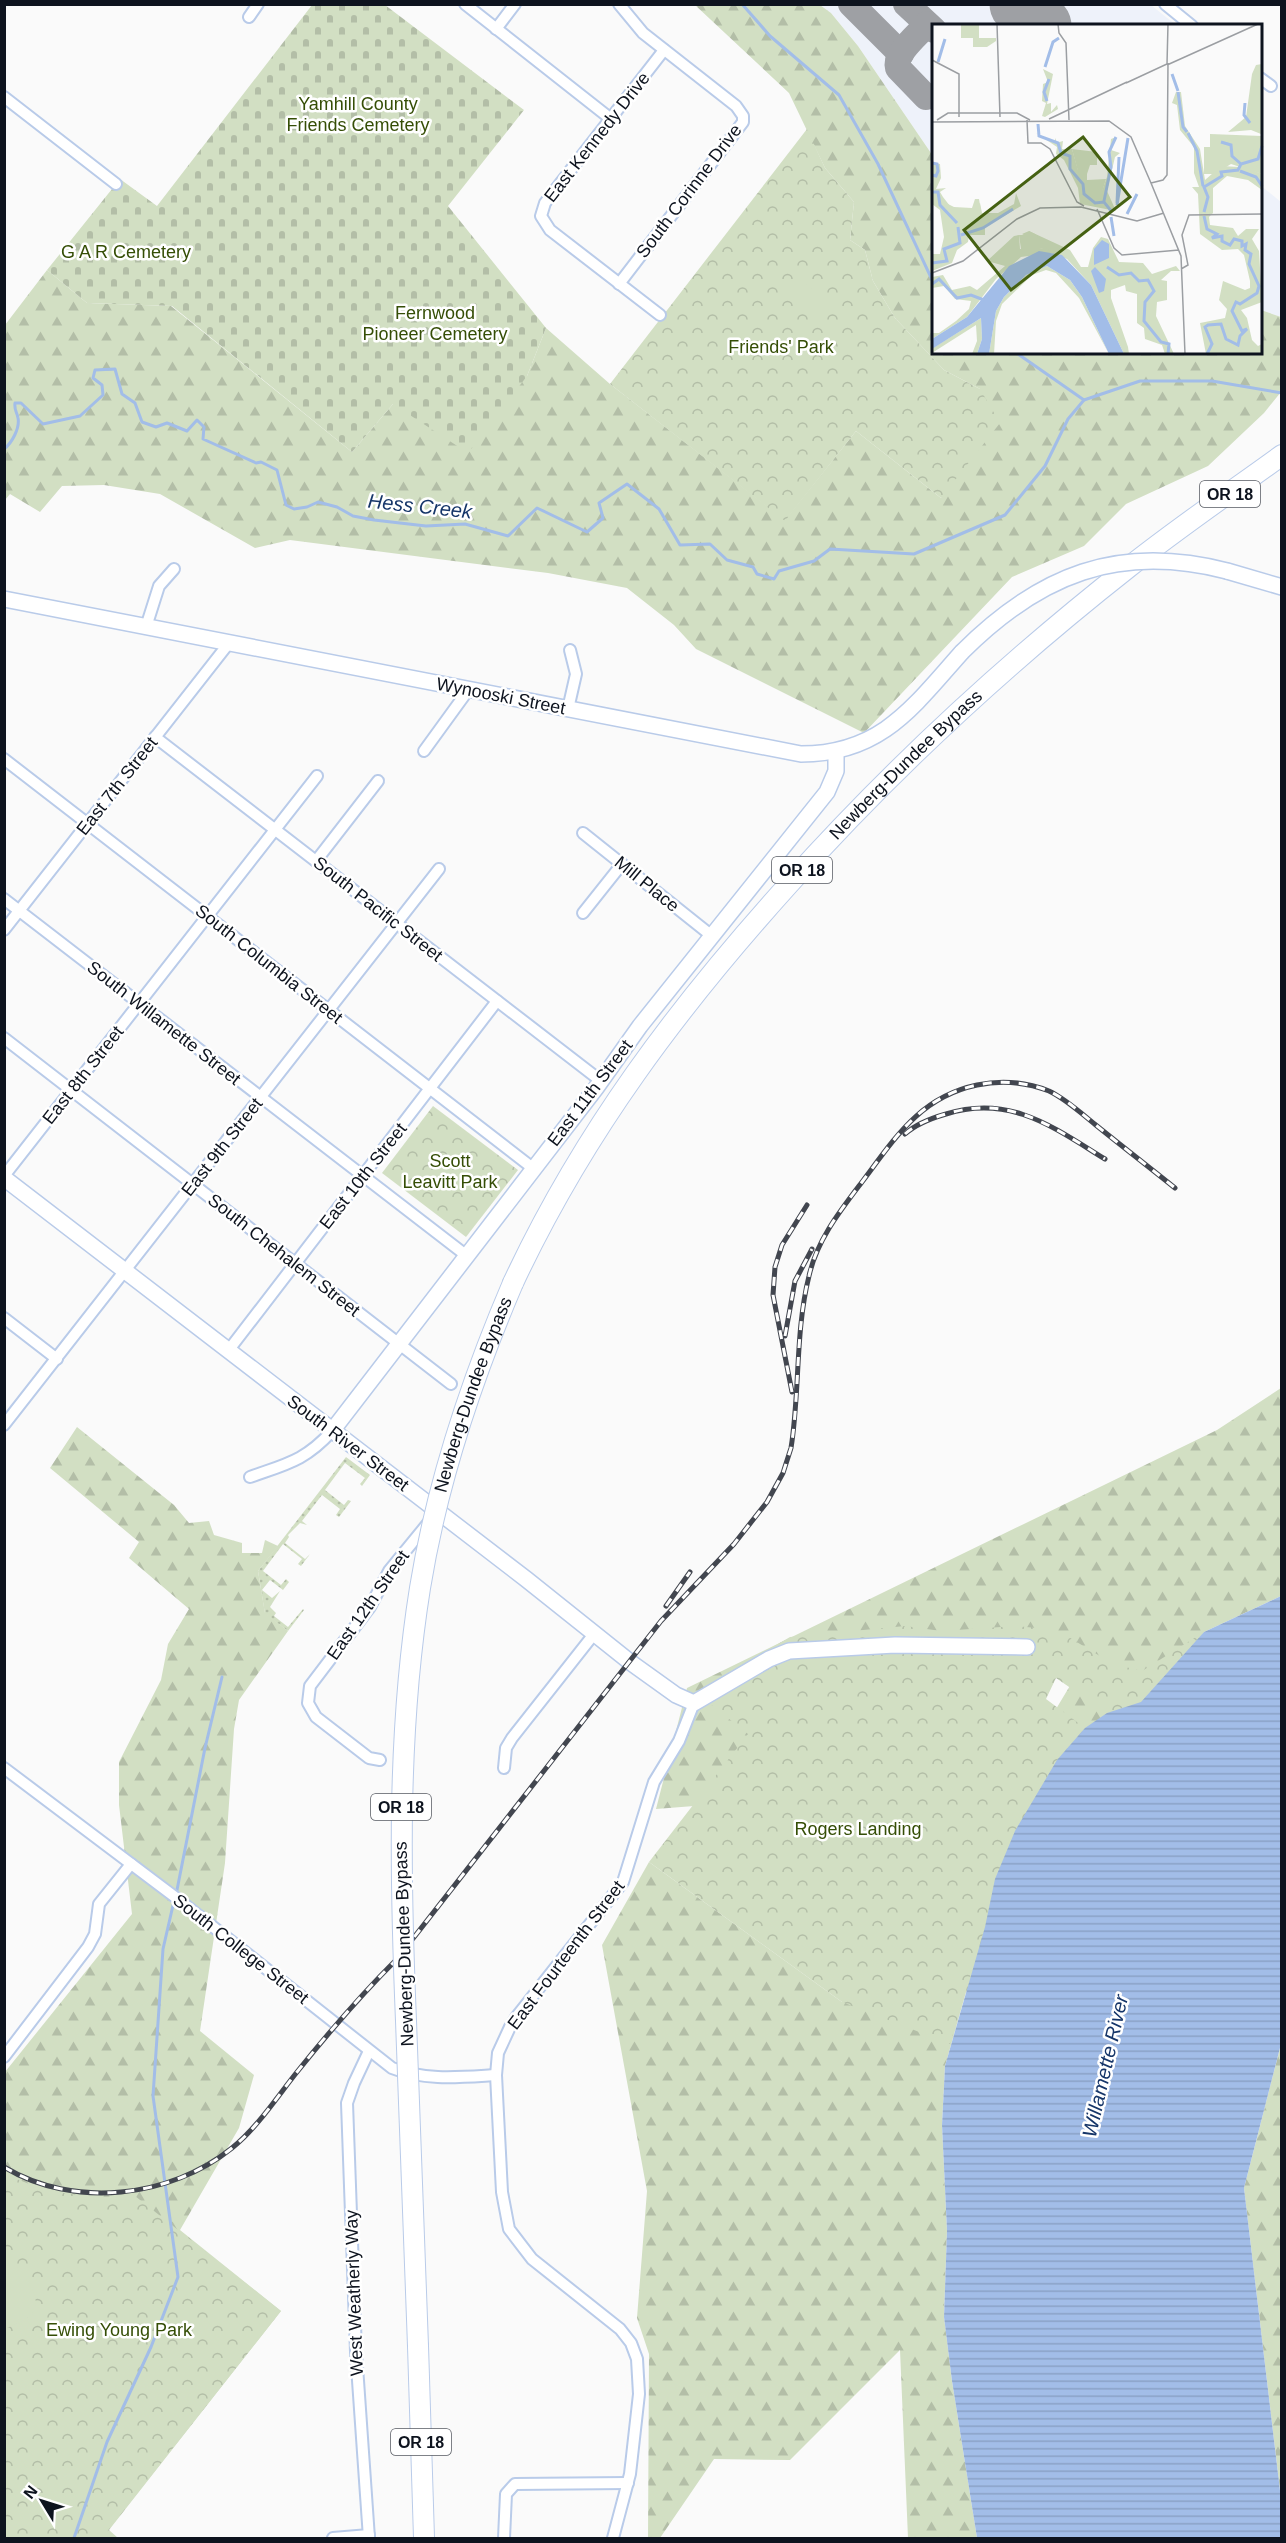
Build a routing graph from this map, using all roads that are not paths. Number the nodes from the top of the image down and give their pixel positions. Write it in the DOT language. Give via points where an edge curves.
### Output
graph roads {
  1 [pos="258,4"];
  2 [pos="465,4"];
  3 [pos="515,4"];
  4 [pos="619,4"];
  5 [pos="1165,4"];
  6 [pos="249,17"];
  7 [pos="1190,24"];
  8 [pos="496,29"];
  9 [pos="664,50"];
  10 [pos="1262,79"];
  11 [pos="1271,86"];
  12 [pos="4,97"];
  13 [pos="611,119"];
  14 [pos="116,184"];
  15 [pos="619,284"];
  16 [pos="660,315"];
  17 [pos="1281,455"];
  18 [pos="174,569"];
  19 [pos="1281,588"];
  20 [pos="4,599"];
  21 [pos="146,627"];
  22 [pos="229,643"];
  23 [pos="570,650"];
  24 [pos="469,689"];
  25 [pos="568,709"];
  26 [pos="155,737"];
  27 [pos="424,751"];
  28 [pos="836,752"];
  29 [pos="4,759"];
  30 [pos="317,776"];
  31 [pos="378,781"];
  32 [pos="88,823"];
  33 [pos="275,830"];
  34 [pos="583,833"];
  35 [pos="316,861"];
  36 [pos="622,864"];
  37 [pos="439,869"];
  38 [pos="4,899"];
  39 [pos="20,910"];
  40 [pos="583,913"];
  41 [pos="208,916"];
  42 [pos="396,923"];
  43 [pos="4,930"];
  44 [pos="712,936"];
  45 [pos="498,1001"];
  46 [pos="140,1003"];
  47 [pos="329,1010"];
  48 [pos="4,1038"];
  49 [pos="601,1081"];
  50 [pos="430,1088"];
  51 [pos="71,1091"];
  52 [pos="261,1097"];
  53 [pos="534,1168"];
  54 [pos="363,1176"];
  55 [pos="4,1177"];
  56 [pos="193,1184"];
  57 [pos="467,1256"];
  58 [pos="296,1264"];
  59 [pos="125,1272"];
  60 [pos="4,1318"];
  61 [pos="399,1344"];
  62 [pos="228,1351"];
  63 [pos="57,1359"];
  64 [pos="451,1384"];
  65 [pos="4,1425"];
  66 [pos="332,1431"];
  67 [pos="250,1477"];
  68 [pos="438,1512"];
  69 [pos="594,1634"];
  70 [pos="1027,1647"];
  71 [pos="694,1703"];
  72 [pos="380,1760"];
  73 [pos="4,1768"];
  74 [pos="504,1768"];
  75 [pos="130,1864"];
  76 [pos="369,2051"];
  77 [pos="4,2056"];
  78 [pos="496,2075"];
  79 [pos="628,2483"];
  80 [pos="369,2537"];
  81 [pos="333,2538"];
  82 [pos="424,2538"];
  83 [pos="504,2538"];
  84 [pos="613,2538"];
  1 -- 6 [label="street"];
  2 -- 8 [label="street"];
  3 -- 8 [label="street"];
  4 -- 9 [label="street, South Corinne Drive" via="643,33"];
  5 -- 7 [label="street"];
  8 -- 13 [label="street"];
  9 -- 13 [label="street, East Kennedy Drive"];
  9 -- 15 [label="street, South Corinne Drive" via="736,106 743,122"];
  10 -- 11 [label="street"];
  12 -- 14 [label="street"];
  13 -- 15 [label="street, East Kennedy Drive" via="545,203 541,216 549,230"];
  15 -- 16 [label="street, East Kennedy Drive"];
  17 -- 82 [label="highway, Newberg-Dundee Bypass / OR 18, bridge" via="1084,604 940,730 843,826 750,927 667,1028 613,1103 554,1201 513,1283 477,1373 446,1473 420,1587 408,1683 401,1821 402,1917"];
  18 -- 21 [label="street" via="159,586"];
  19 -- 28 [label="street, Wynooski Street, bridge" via="1184,562 1152,560 1093,569 1036,591 1017,603 990,623 904,717 867,741"];
  20 -- 21 [label="street, Wynooski Street"];
  21 -- 22 [label="street, Wynooski Street"];
  22 -- 24 [label="street, Wynooski Street"];
  22 -- 26 [label="street, East 7th Street"];
  23 -- 25 [label="street" via="576,674"];
  24 -- 25 [label="street, Wynooski Street"];
  24 -- 27 [label="street"];
  25 -- 28 [label="street, Wynooski Street" via="801,754"];
  26 -- 32 [label="street, East 7th Street"];
  26 -- 33 [label="street, South Pacific Street"];
  28 -- 44 [label="street, East 11th Street" via="831,786"];
  29 -- 32 [label="street, South Columbia Street"];
  30 -- 33 [label="street, East 8th Street"];
  31 -- 35 [label="street"];
  32 -- 39 [label="street, East 7th Street"];
  32 -- 41 [label="street, South Columbia Street"];
  33 -- 35 [label="street, South Pacific Street"];
  33 -- 41 [label="street, East 8th Street"];
  34 -- 36 [label="street, Mill Place"];
  35 -- 42 [label="street, South Pacific Street"];
  36 -- 40 [label="street"];
  36 -- 44 [label="street, Mill Place"];
  37 -- 42 [label="street, East 9th Street"];
  38 -- 39 [label="street, South Willamette Street"];
  39 -- 43 [label="street, East 7th Street"];
  39 -- 46 [label="street, South Willamette Street"];
  41 -- 46 [label="street, East 8th Street"];
  41 -- 47 [label="street, South Columbia Street"];
  42 -- 45 [label="street, South Pacific Street"];
  42 -- 47 [label="street, East 9th Street"];
  44 -- 49 [label="street, East 11th Street"];
  45 -- 49 [label="street, South Pacific Street"];
  45 -- 50 [label="street, East 10th Street"];
  46 -- 51 [label="street, East 8th Street"];
  46 -- 52 [label="street, South Willamette Street"];
  47 -- 50 [label="street, South Columbia Street"];
  47 -- 52 [label="street, East 9th Street"];
  48 -- 51 [label="street, South Chehalem Street"];
  49 -- 53 [label="street, East 11th Street"];
  50 -- 53 [label="street, South Columbia Street"];
  50 -- 54 [label="street, East 10th Street"];
  51 -- 55 [label="street, East 8th Street"];
  51 -- 56 [label="street, South Chehalem Street"];
  52 -- 54 [label="street, South Willamette Street"];
  52 -- 56 [label="street, East 9th Street"];
  53 -- 57 [label="street, East 11th Street"];
  54 -- 57 [label="street, South Willamette Street"];
  54 -- 58 [label="street, East 10th Street"];
  55 -- 59 [label="street, South River Street"];
  56 -- 58 [label="street, South Chehalem Street"];
  56 -- 59 [label="street, East 9th Street"];
  57 -- 61 [label="street, East 11th Street"];
  58 -- 61 [label="street, South Chehalem Street"];
  58 -- 62 [label="street, East 10th Street"];
  59 -- 62 [label="street, South River Street"];
  59 -- 63 [label="street, East 9th Street"];
  60 -- 63 [label="street"];
  61 -- 64 [label="street, South Chehalem Street"];
  61 -- 66 [label="street, East 11th Street"];
  62 -- 66 [label="street, South River Street"];
  63 -- 65 [label="street, East 9th Street"];
  66 -- 67 [label="street" via="303,1458"];
  66 -- 68 [label="street, South River Street"];
  68 -- 69 [label="street, South River Street"];
  68 -- 72 [label="street, East 12th Street" via="389,1571 370,1607 310,1686 308,1702 316,1717 369,1758"];
  69 -- 71 [label="street, South River Street" via="657,1682"];
  69 -- 74 [label="street" via="512,1738 506,1748"];
  70 -- 71 [label="street" via="895,1645 789,1651"];
  71 -- 78 [label="street, East Fourteenth Street" via="679,1741 654,1782 623,1882 510,2027 498,2053"];
  73 -- 75 [label="street, South College Street"];
  75 -- 76 [label="street, South College Street"];
  75 -- 77 [label="street" via="99,1904 95,1934 88,1947"];
  76 -- 78 [label="street, South College Street" via="409,2075"];
  76 -- 80 [label="street, West Weatherly Way" via="347,2103 356,2352"];
  78 -- 79 [label="street, East Fourteenth Street" via="502,2192 509,2229 532,2259 620,2329 637,2359 639,2394"];
  79 -- 83 [label="street" via="522,2482 509,2489 505,2501"];
  79 -- 84 [label="street, East Fourteenth Street"];
  80 -- 81 [label="street"];
}
